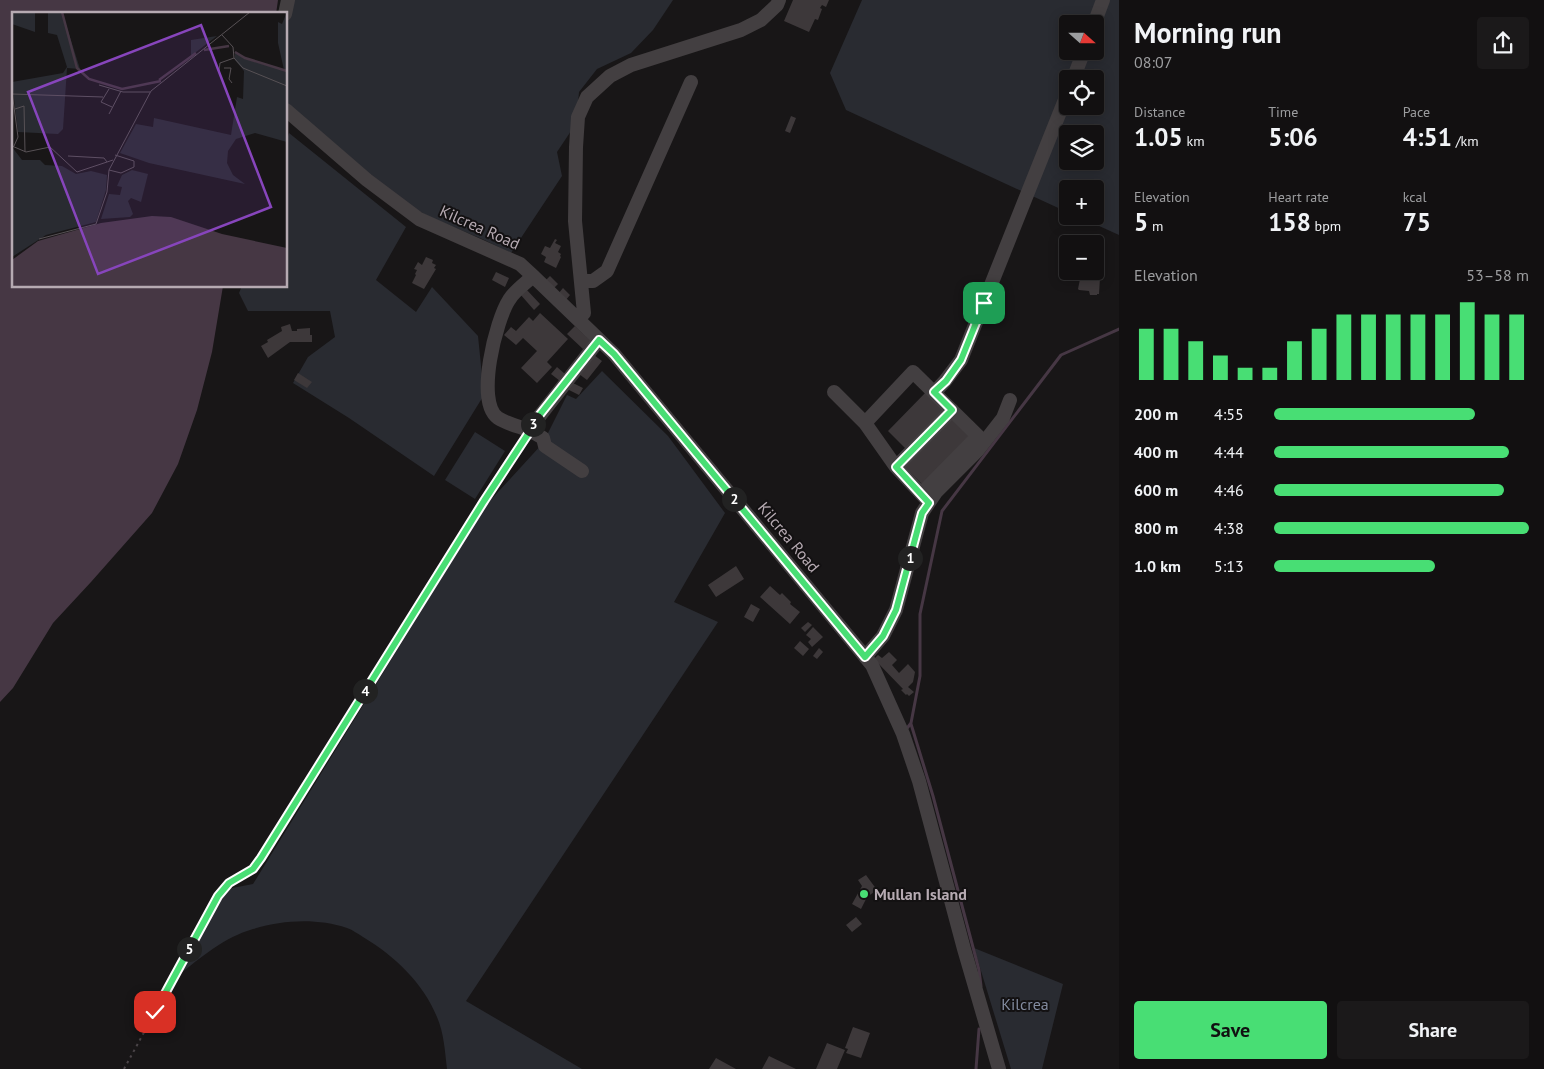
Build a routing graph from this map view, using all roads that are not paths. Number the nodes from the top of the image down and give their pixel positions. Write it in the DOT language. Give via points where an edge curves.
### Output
graph roads {
  1 [pos="779,0"];
  2 [pos="1104,0"];
  3 [pos="1098,15"];
  4 [pos="691,82"];
  5 [pos="288,112"];
  6 [pos="1059,115"];
  7 [pos="533,276"];
  8 [pos="581,281"];
  9 [pos="578,319"];
  10 [pos="599,340"];
  11 [pos="834,392"];
  12 [pos="934,392"];
  13 [pos="1010,400"];
  14 [pos="952,410"];
  15 [pos="865,423"];
  16 [pos="530,431"];
  17 [pos="896,467"];
  18 [pos="582,471"];
  19 [pos="926,489"];
  20 [pos="929,503"];
  21 [pos="865,657"];
  22 [pos="999,1069"];
  1 -- 8 [label="street" via="762,20 719,38 631,65 610,76 587,97 578,117 576,147 575,221"];
  2 -- 3 [label="street"];
  4 -- 8 [label="street" via="608,271 593,281"];
  5 -- 7 [label="street, Kilcrea Road" via="367,180 419,219 520,264"];
  6 -- 12 [label="street" via="961,360"];
  7 -- 9 [label="street, Kilcrea Road"];
  7 -- 16 [label="street" via="509,300 495,332 488,372 489,405 497,418"];
  8 -- 9 [label="street" via="584,313"];
  9 -- 10 [label="street, Kilcrea Road"];
  10 -- 16 [label="street"];
  10 -- 21 [label="street, Kilcrea Road"];
  11 -- 15 [label="street"];
  12 -- 14 [label="street"];
  12 -- 15 [label="street" via="913,372"];
  13 -- 20 [label="street" via="1003,418 978,450"];
  14 -- 17 [label="street"];
  14 -- 19 [label="street" via="978,436"];
  15 -- 17 [label="street"];
  16 -- 18 [label="street" via="543,438 545,446"];
  17 -- 20 [label="street"];
  20 -- 21 [label="street" via="922,513 896,610 883,636"];
  21 -- 22 [label="street, Kilcrea Road" via="872,665 903,734 919,781"];
}
